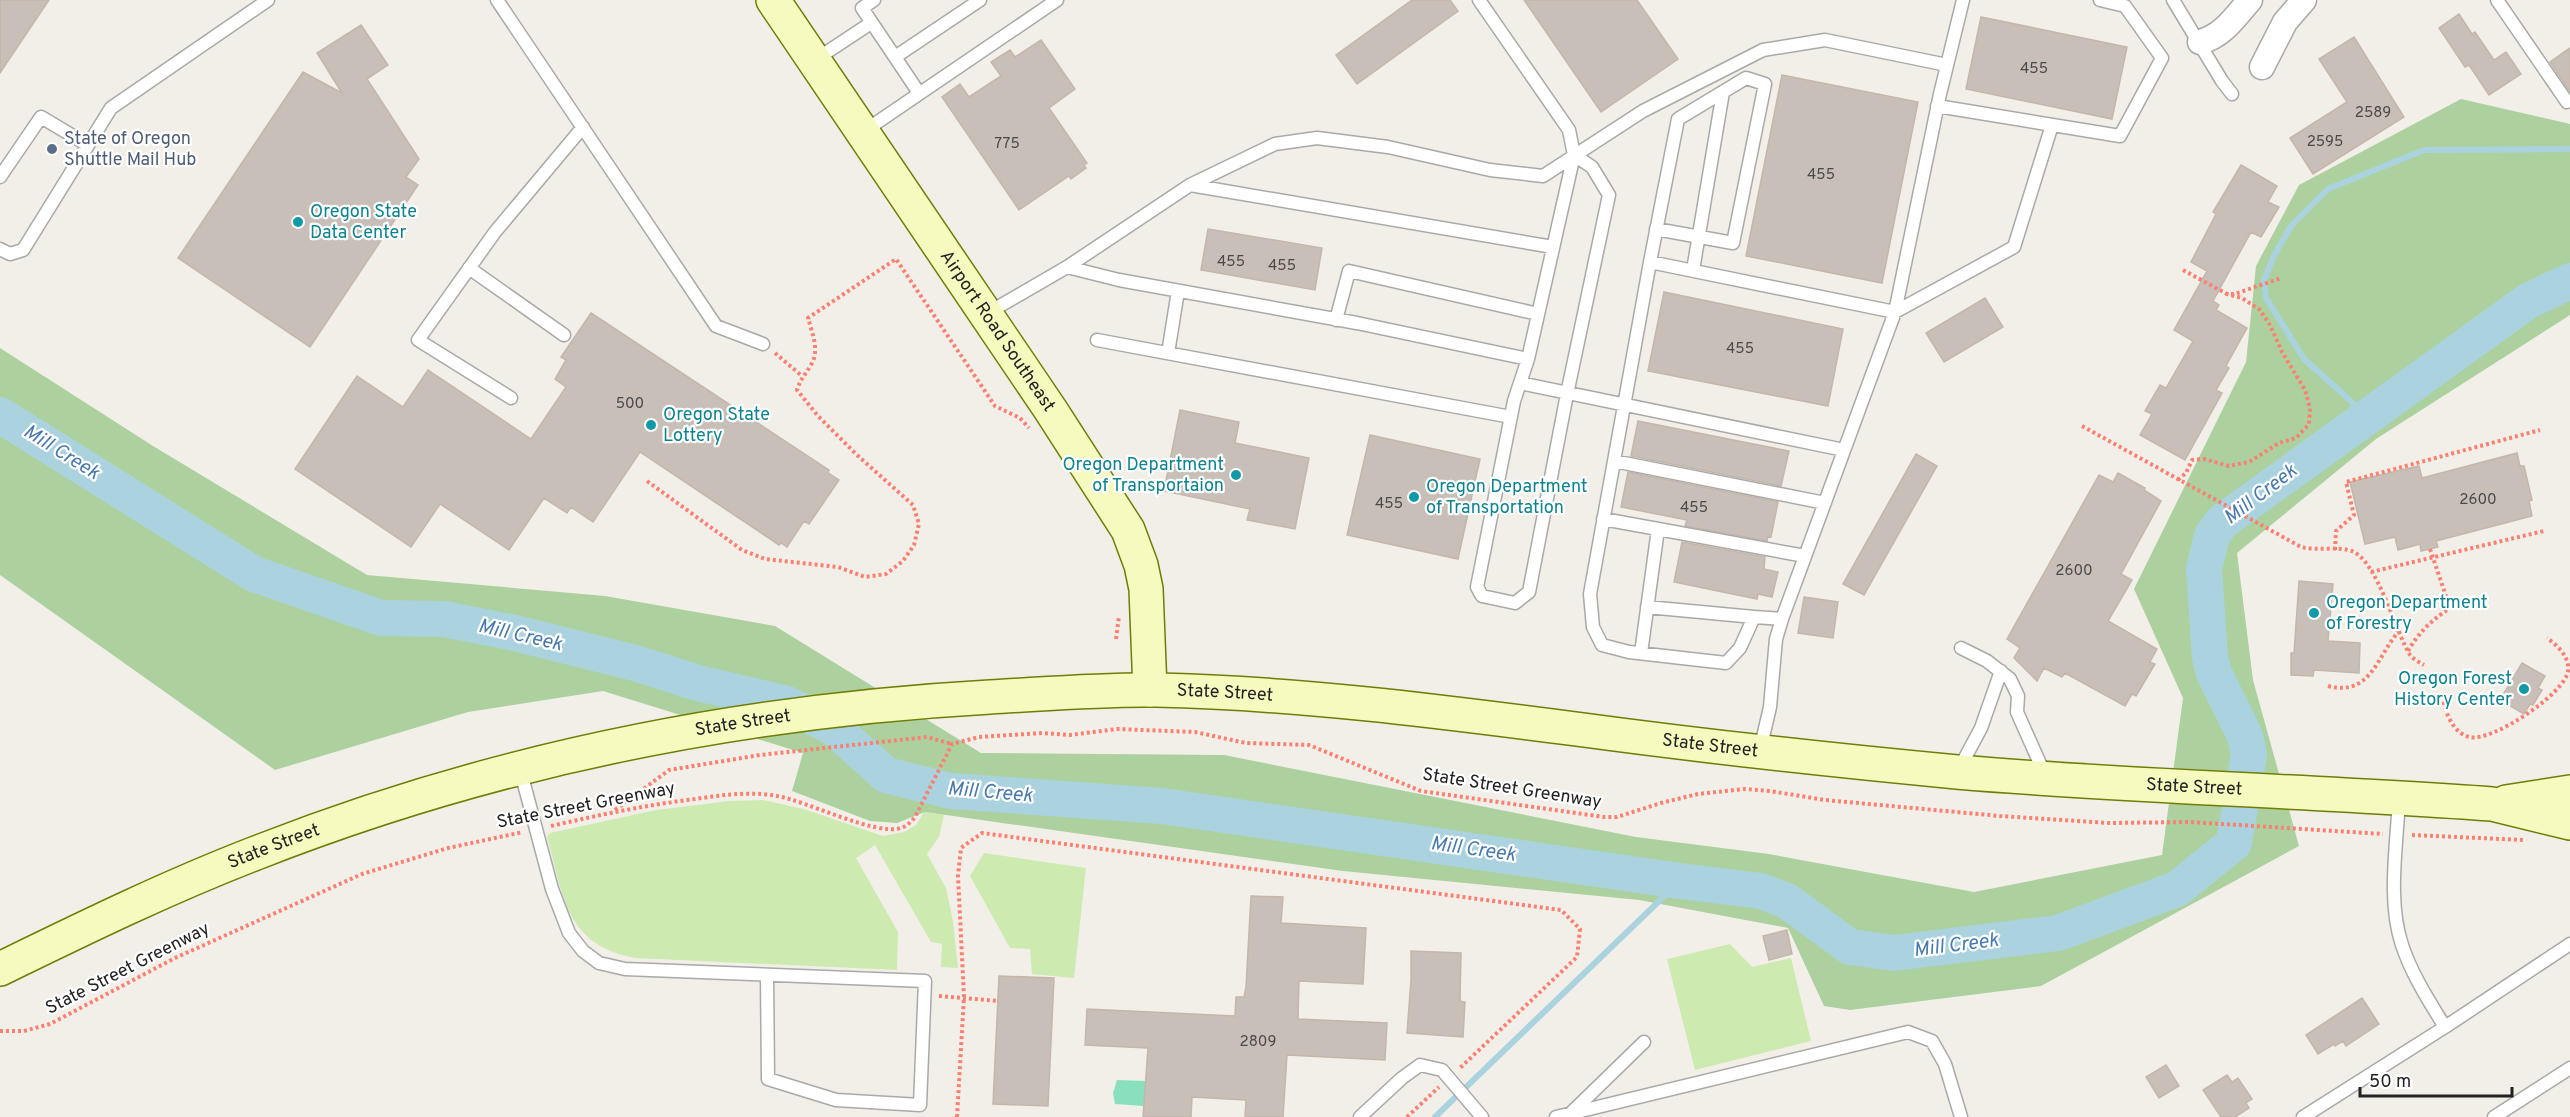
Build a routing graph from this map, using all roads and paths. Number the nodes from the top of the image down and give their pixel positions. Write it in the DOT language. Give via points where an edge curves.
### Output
graph roads {
  1 [pos="268,0"];
  2 [pos="497,0"];
  3 [pos="773,0"];
  4 [pos="874,0"];
  5 [pos="980,0"];
  6 [pos="1057,0"];
  7 [pos="1479,0"];
  8 [pos="1963,0"];
  9 [pos="2100,0"];
  10 [pos="2173,0"];
  11 [pos="2250,0"];
  12 [pos="2304,0"];
  13 [pos="2497,0"];
  14 [pos="872,23"];
  15 [pos="2200,42"];
  16 [pos="895,57"];
  17 [pos="814,61"];
  18 [pos="1947,65"];
  19 [pos="2262,67"];
  20 [pos="1723,92"];
  21 [pos="919,93"];
  22 [pos="2232,94"];
  23 [pos="2570,100"];
  24 [pos="1937,106"];
  25 [pos="2052,125"];
  26 [pos="583,127"];
  27 [pos="862,133"];
  28 [pos="88,145"];
  29 [pos="1574,155"];
  30 [pos="0,177"];
  31 [pos="1190,185"];
  32 [pos="1656,229"];
  33 [pos="1699,237"];
  34 [pos="1553,247"];
  35 [pos="0,249"];
  36 [pos="1650,262"];
  37 [pos="1067,267"];
  38 [pos="469,268"];
  39 [pos="1693,270"];
  40 [pos="2183,270"];
  41 [pos="2281,278"];
  42 [pos="1178,291"];
  43 [pos="2227,294"];
  44 [pos="1895,312"];
  45 [pos="986,314"];
  46 [pos="1538,314"];
  47 [pos="1336,320"];
  48 [pos="564,335"];
  49 [pos="1097,340"];
  50 [pos="763,344"];
  51 [pos="1168,353"];
  52 [pos="1528,358"];
  53 [pos="802,376"];
  54 [pos="1520,383"];
  55 [pos="1567,394"];
  56 [pos="511,398"];
  57 [pos="1626,403"];
  58 [pos="1510,417"];
  59 [pos="2082,426"];
  60 [pos="2540,430"];
  61 [pos="1033,432"];
  62 [pos="1844,450"];
  63 [pos="1614,461"];
  64 [pos="2178,480"];
  65 [pos="647,481"];
  66 [pos="1825,503"];
  67 [pos="1603,519"];
  68 [pos="1658,529"];
  69 [pos="2544,531"];
  70 [pos="2430,549"];
  71 [pos="2335,550"];
  72 [pos="1805,556"];
  73 [pos="2433,558"];
  74 [pos="2371,572"];
  75 [pos="1647,607"];
  76 [pos="1119,614"];
  77 [pos="1754,617"];
  78 [pos="1782,618"];
  79 [pos="2399,631"];
  80 [pos="2547,638"];
  81 [pos="1116,639"];
  82 [pos="1960,648"];
  83 [pos="2408,651"];
  84 [pos="1641,653"];
  85 [pos="2424,665"];
  86 [pos="2001,671"];
  87 [pos="2328,686"];
  88 [pos="1150,690"];
  89 [pos="2443,696"];
  90 [pos="952,744"];
  91 [pos="1760,751"];
  92 [pos="520,768"];
  93 [pos="1957,772"];
  94 [pos="2046,778"];
  95 [pos="2570,792"];
  96 [pos="2399,797"];
  97 [pos="2492,804"];
  98 [pos="612,812"];
  99 [pos="2570,823"];
  100 [pos="538,829"];
  101 [pos="2398,835"];
  102 [pos="2536,841"];
  103 [pos="2570,944"];
  104 [pos="0,969"];
  105 [pos="767,976"];
  106 [pos="925,995"];
  107 [pos="964,998"];
  108 [pos="998,1001"];
  109 [pos="2445,1027"];
  110 [pos="0,1032"];
  111 [pos="1644,1042"];
  112 [pos="2570,1068"];
  113 [pos="1451,1080"];
  114 [pos="1571,1113"];
  115 [pos="957,1117"];
  116 [pos="1360,1117"];
  117 [pos="1407,1117"];
  118 [pos="1482,1117"];
  119 [pos="1556,1117"];
  120 [pos="1961,1117"];
  121 [pos="2303,1117"];
  122 [pos="2494,1117"];
  1 -- 28 [label="lane" via="111,108"];
  2 -- 26 [label="lane"];
  3 -- 17 [label="main road, Airport Road Southeast"];
  4 -- 14 [label="lane" via="862,8"];
  5 -- 16 [label="lane"];
  6 -- 21 [label="lane"];
  7 -- 29 [label="lane" via="1569,130"];
  8 -- 18 [label="lane"];
  9 -- 25 [label="lane" via="2125,6 2162,58 2120,136"];
  10 -- 15 [label="lane"];
  11 -- 15 [label="street" via="2222,31"];
  12 -- 19 [label="street" via="2285,22"];
  13 -- 23 [label="lane" via="2567,102"];
  14 -- 16 [label="lane"];
  14 -- 17 [label="lane"];
  15 -- 22 [label="lane"];
  16 -- 21 [label="lane"];
  17 -- 27 [label="main road, Airport Road Southeast"];
  18 -- 24 [label="lane"];
  18 -- 29 [label="lane" via="1825,40 1763,50 1643,111"];
  20 -- 32 [label="lane" via="1678,119"];
  20 -- 33 [label="lane"];
  20 -- 33 [label="lane" via="1746,78 1765,84 1733,243"];
  21 -- 27 [label="lane"];
  24 -- 25 [label="lane"];
  24 -- 44 [label="lane"];
  25 -- 44 [label="lane" via="2014,248"];
  26 -- 38 [label="lane"];
  26 -- 50 [label="lane" via="716,326"];
  27 -- 45 [label="main road, Airport Road Southeast"];
  28 -- 30 [label="lane" via="41,117"];
  28 -- 35 [label="lane" via="23,250 10,254"];
  29 -- 31 [label="lane" via="1543,176 1317,138 1275,144"];
  29 -- 34 [label="lane"];
  29 -- 55 [label="lane" via="1592,167 1609,195"];
  31 -- 34 [label="lane"];
  31 -- 37 [label="lane"];
  32 -- 33 [label="lane"];
  32 -- 36 [label="lane"];
  33 -- 39 [label="lane"];
  34 -- 46 [label="lane"];
  36 -- 39 [label="lane"];
  36 -- 57 [label="lane"];
  37 -- 42 [label="lane"];
  37 -- 45 [label="lane"];
  38 -- 48 [label="lane"];
  38 -- 56 [label="lane" via="418,340"];
  39 -- 44 [label="lane"];
  40 -- 43 [label="path"];
  41 -- 43 [label="path"];
  42 -- 47 [label="lane"];
  42 -- 51 [label="lane"];
  43 -- 64 [label="path" via="2260,310 2270,325 2305,390 2309,424 2296,438 2279,443 2249,462 2229,466 2192,460"];
  44 -- 62 [label="lane"];
  45 -- 88 [label="main road, Airport Road Southeast" via="1128,530 1146,589"];
  46 -- 47 [label="lane" via="1349,271"];
  46 -- 52 [label="lane"];
  47 -- 52 [label="lane"];
  49 -- 51 [label="lane"];
  50 -- 53 [label="path"];
  51 -- 58 [label="lane"];
  52 -- 54 [label="lane"];
  53 -- 61 [label="path" via="815,356 808,318 896,260 995,405 1020,418"];
  53 -- 65 [label="path" via="797,390 818,416 913,505 919,524 914,545 903,561 886,574 865,577 838,567 765,559 742,550"];
  54 -- 55 [label="lane"];
  54 -- 58 [label="lane"];
  55 -- 57 [label="lane"];
  55 -- 58 [label="lane" via="1529,592 1515,603 1482,596 1477,587"];
  57 -- 62 [label="lane"];
  57 -- 63 [label="lane"];
  59 -- 64 [label="path"];
  60 -- 71 [label="path" via="2346,482 2354,515 2336,531"];
  62 -- 66 [label="lane"];
  63 -- 66 [label="lane"];
  63 -- 67 [label="lane"];
  64 -- 71 [label="path" via="2301,547"];
  66 -- 72 [label="lane"];
  67 -- 68 [label="lane"];
  67 -- 84 [label="lane" via="1590,594 1593,627 1602,645"];
  68 -- 72 [label="lane"];
  68 -- 75 [label="lane"];
  69 -- 73 [label="path"];
  70 -- 73 [label="path"];
  71 -- 74 [label="path" via="2358,555"];
  72 -- 78 [label="lane"];
  73 -- 74 [label="path"];
  73 -- 83 [label="path" via="2450,608 2434,618"];
  74 -- 79 [label="path"];
  75 -- 77 [label="lane"];
  75 -- 84 [label="lane"];
  76 -- 81 [label="path"];
  77 -- 78 [label="lane"];
  77 -- 84 [label="lane" via="1740,648 1726,663"];
  78 -- 91 [label="lane"];
  79 -- 83 [label="path"];
  79 -- 87 [label="path" via="2359,685 2339,689"];
  80 -- 89 [label="path" via="2567,660 2568,673 2542,705 2481,737 2469,737 2450,720"];
  82 -- 86 [label="lane"];
  83 -- 85 [label="path"];
  86 -- 93 [label="lane" via="1981,728"];
  86 -- 94 [label="lane" via="2018,696 2017,712"];
  88 -- 91 [label="main road, State Street" via="1421,711"];
  88 -- 92 [label="main road, State Street" via="894,703 765,718"];
  90 -- 98 [label="path" via="927,737 760,755 669,770"];
  90 -- 98 [label="path, State Street Greenway" via="915,817 899,829 859,822 767,794 715,796"];
  90 -- 101 [label="path, State Street Greenway" via="979,737 1070,735 1117,729 1195,732 1246,743 1309,745 1421,791 1617,818 1661,803 1722,790 1770,791 2011,817 2109,823 2190,822"];
  91 -- 93 [label="main road, State Street"];
  92 -- 100 [label="lane"];
  92 -- 104 [label="main road, State Street" via="410,799 257,852 141,900"];
  93 -- 94 [label="main road, State Street"];
  94 -- 96 [label="main road, State Street"];
  95 -- 97 [label="main road, State Street"];
  96 -- 97 [label="main road, State Street"];
  96 -- 101 [label="lane"];
  97 -- 99 [label="main road, State Street"];
  98 -- 100 [label="path, State Street Greenway"];
  100 -- 105 [label="lane" via="552,888 569,933 599,963 625,969"];
  100 -- 110 [label="path, State Street Greenway" via="448,848 362,874 175,958 50,1024"];
  101 -- 102 [label="path, State Street Greenway"];
  101 -- 109 [label="lane" via="2395,897 2402,944"];
  103 -- 109 [label="lane"];
  105 -- 106 [label="lane" via="925,981"];
  105 -- 106 [label="lane" via="768,1079 836,1100 920,1105"];
  106 -- 107 [label="path"];
  107 -- 108 [label="path"];
  107 -- 113 [label="path" via="958,876 961,849 982,833 1561,910 1580,929 1577,957"];
  107 -- 115 [label="path"];
  109 -- 121 [label="lane"];
  111 -- 114 [label="lane"];
  112 -- 122 [label="lane"];
  113 -- 116 [label="lane" via="1442,1070 1420,1065"];
  113 -- 117 [label="path"];
  113 -- 118 [label="lane"];
  114 -- 119 [label="lane"];
  114 -- 120 [label="lane" via="1908,1032 1932,1041 1945,1064"];
}
